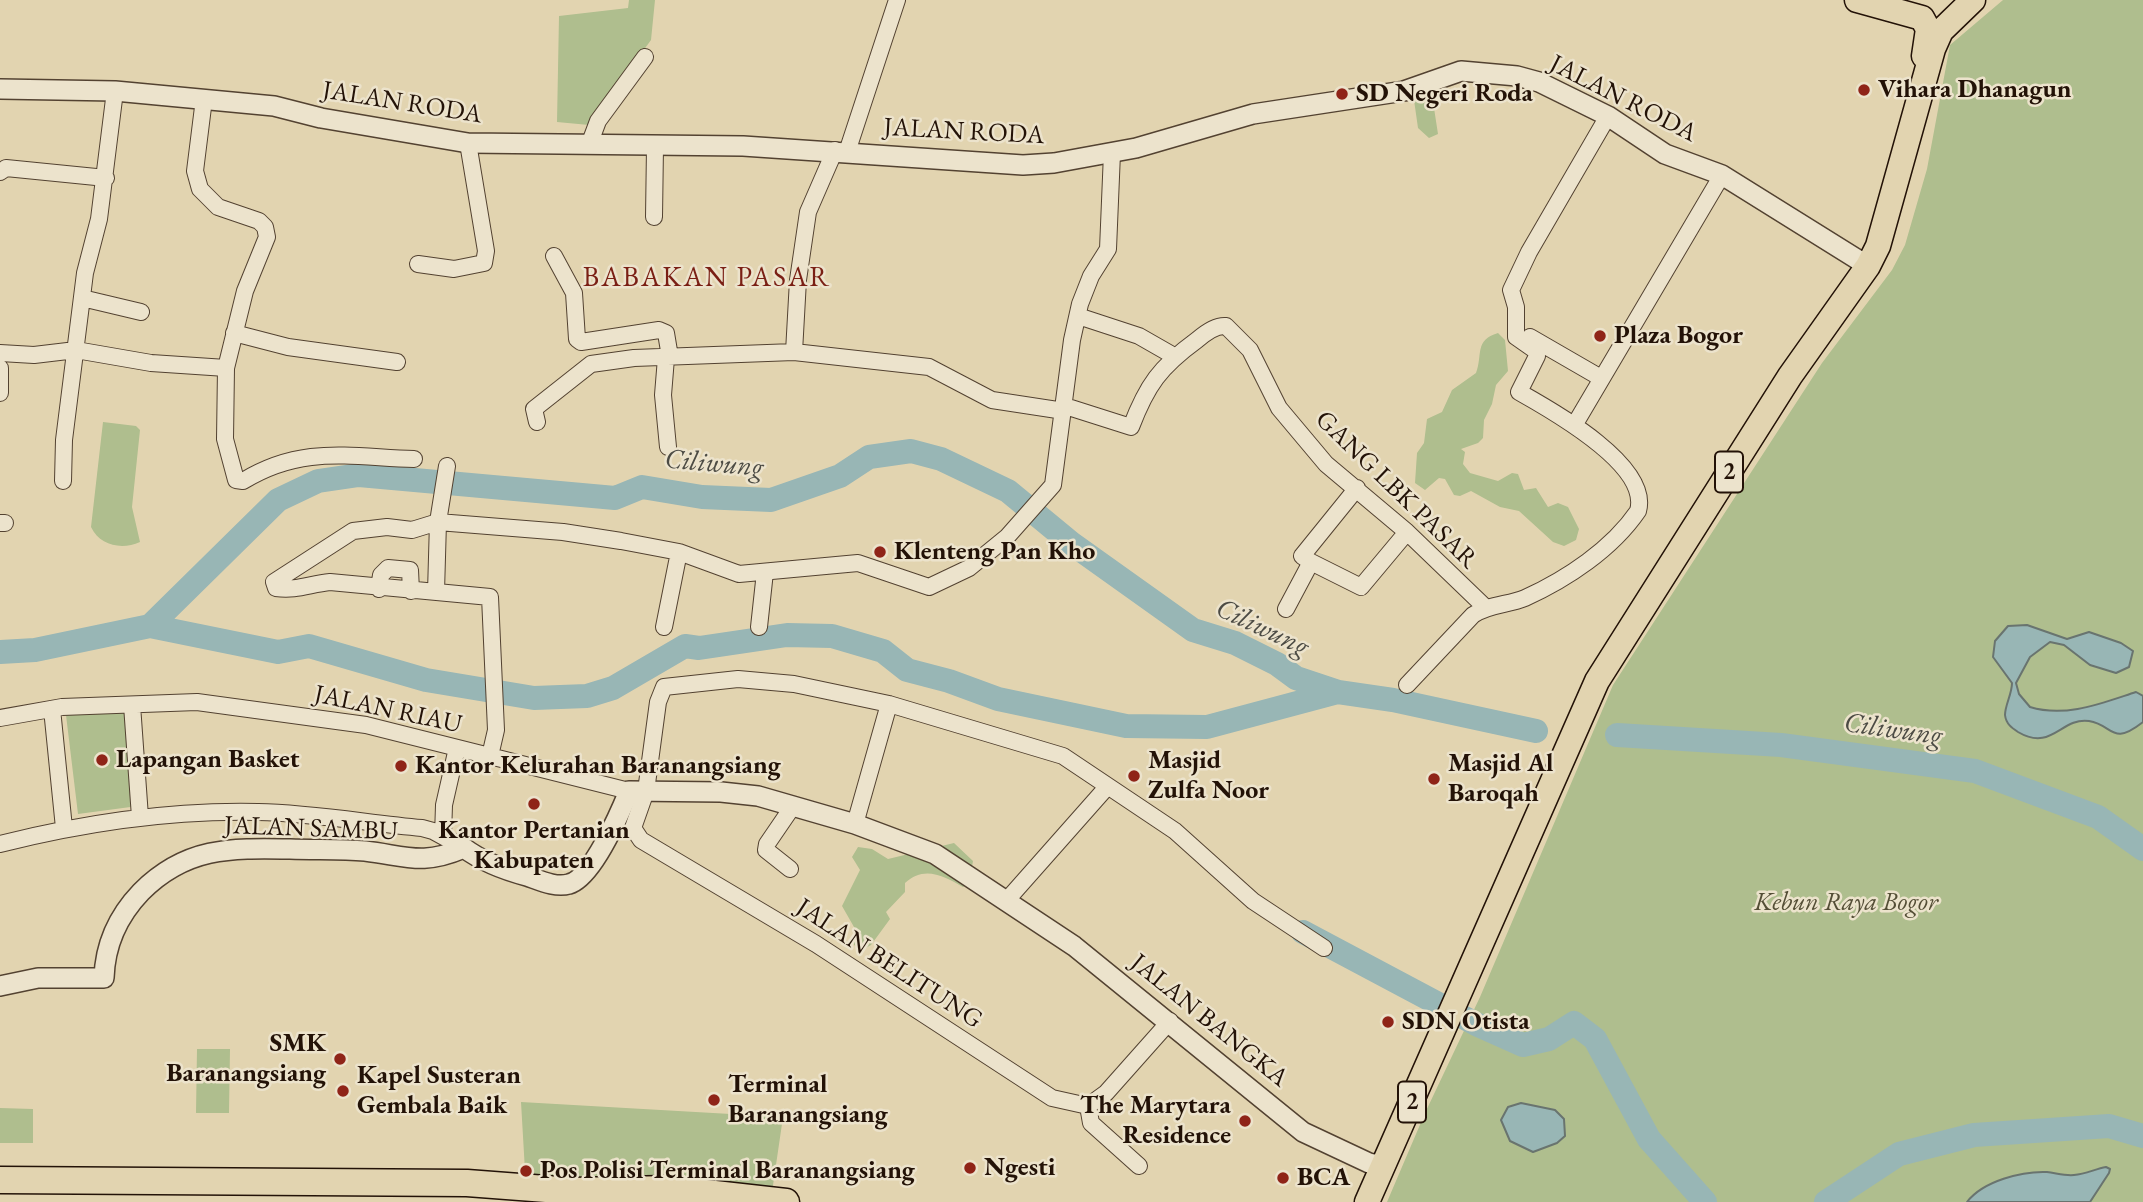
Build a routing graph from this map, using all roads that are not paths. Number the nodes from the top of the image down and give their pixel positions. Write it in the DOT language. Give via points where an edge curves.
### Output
graph roads {
  1 [pos="897,0"];
  2 [pos="1857,0"];
  3 [pos="1973,0"];
  4 [pos="645,57"];
  5 [pos="1923,85"];
  6 [pos="0,89"];
  7 [pos="116,92"];
  8 [pos="204,99"];
  9 [pos="1608,116"];
  10 [pos="468,143"];
  11 [pos="589,145"];
  12 [pos="655,147"];
  13 [pos="841,151"];
  14 [pos="1112,153"];
  15 [pos="0,172"];
  16 [pos="1722,175"];
  17 [pos="106,178"];
  18 [pos="654,217"];
  19 [pos="554,256"];
  20 [pos="418,264"];
  21 [pos="1868,266"];
  22 [pos="82,298"];
  23 [pos="141,312"];
  24 [pos="1078,316"];
  25 [pos="1516,328"];
  26 [pos="234,333"];
  27 [pos="76,350"];
  28 [pos="0,352"];
  29 [pos="794,352"];
  30 [pos="1174,356"];
  31 [pos="668,358"];
  32 [pos="397,362"];
  33 [pos="0,368"];
  34 [pos="226,368"];
  35 [pos="1601,378"];
  36 [pos="0,393"];
  37 [pos="1065,409"];
  38 [pos="537,422"];
  39 [pos="1575,424"];
  40 [pos="668,447"];
  41 [pos="414,460"];
  42 [pos="447,466"];
  43 [pos="62,481"];
  44 [pos="1357,488"];
  45 [pos="440,514"];
  46 [pos="1408,532"];
  47 [pos="678,552"];
  48 [pos="1311,562"];
  49 [pos="765,572"];
  50 [pos="436,592"];
  51 [pos="1486,608"];
  52 [pos="1286,609"];
  53 [pos="664,626"];
  54 [pos="759,627"];
  55 [pos="1407,685"];
  56 [pos="888,704"];
  57 [pos="132,705"];
  58 [pos="52,709"];
  59 [pos="0,718"];
  60 [pos="457,748"];
  61 [pos="490,757"];
  62 [pos="1107,787"];
  63 [pos="638,791"];
  64 [pos="793,806"];
  65 [pos="140,817"];
  66 [pos="855,824"];
  67 [pos="64,828"];
  68 [pos="443,836"];
  69 [pos="0,844"];
  70 [pos="464,848"];
  71 [pos="790,869"];
  72 [pos="1007,900"];
  73 [pos="1324,948"];
  74 [pos="0,986"];
  75 [pos="1170,1021"];
  76 [pos="1088,1106"];
  77 [pos="1386,1163"];
  78 [pos="1139,1166"];
  79 [pos="0,1180"];
  80 [pos="494,1194"];
  81 [pos="750,1199"];
  82 [pos="786,1202"];
  83 [pos="1369,1202"];
  1 -- 13 [label="street"];
  2 -- 5 [label="main road" via="1922,18 1928,29"];
  3 -- 5 [label="main road, 2" via="1941,31"];
  4 -- 11 [label="street" via="598,121"];
  5 -- 21 [label="main road, 2" via="1887,219"];
  6 -- 7 [label="street, JALAN RODA"];
  7 -- 8 [label="street, JALAN RODA"];
  7 -- 17 [label="street"];
  8 -- 10 [label="street, JALAN RODA" via="274,106"];
  8 -- 26 [label="street" via="195,172 200,190 218,207 259,221 267,237"];
  9 -- 14 [label="street, JALAN RODA" via="1539,82 1461,71 1404,91 1252,114"];
  9 -- 16 [label="street, JALAN RODA" via="1665,154"];
  9 -- 25 [label="street" via="1511,290"];
  10 -- 11 [label="street, JALAN RODA"];
  10 -- 20 [label="street" via="486,251 484,263 454,269"];
  11 -- 12 [label="street, JALAN RODA"];
  12 -- 13 [label="street, JALAN RODA" via="743,145"];
  12 -- 18 [label="street"];
  13 -- 14 [label="street, JALAN RODA" via="1023,165"];
  13 -- 29 [label="street" via="808,212"];
  14 -- 24 [label="street" via="1108,249 1085,288"];
  15 -- 17 [label="street" via="6,168"];
  16 -- 21 [label="street, JALAN RODA"];
  16 -- 35 [label="street"];
  17 -- 22 [label="street"];
  19 -- 31 [label="street" via="574,293 577,339 605,340 659,330 666,333"];
  21 -- 77 [label="main road, 2" via="1790,376 1597,681"];
  22 -- 23 [label="street"];
  22 -- 27 [label="street"];
  24 -- 30 [label="street" via="1139,336"];
  24 -- 37 [label="street"];
  25 -- 35 [label="street"];
  25 -- 39 [label="street" via="1516,337 1537,356 1519,392"];
  26 -- 32 [label="street"];
  26 -- 34 [label="street"];
  27 -- 28 [label="street" via="34,355"];
  27 -- 34 [label="street" via="151,363"];
  27 -- 43 [label="street"];
  29 -- 31 [label="street"];
  29 -- 37 [label="street" via="929,367 992,400"];
  30 -- 37 [label="street" via="1151,382 1131,427"];
  30 -- 44 [label="street, GANG LBK PASAR" via="1222,325 1233,331 1250,350 1279,408 1326,464"];
  31 -- 38 [label="street" via="588,366 534,409"];
  31 -- 40 [label="street" via="663,405"];
  33 -- 36 [label="street"];
  34 -- 41 [label="street" via="225,439 236,480 312,454"];
  35 -- 39 [label="street"];
  37 -- 49 [label="street" via="1052,485 1022,523 969,568 929,586 848,562"];
  39 -- 51 [label="street" via="1627,475 1639,499 1638,511 1606,547 1575,569 1525,598"];
  42 -- 45 [label="street"];
  44 -- 46 [label="street, GANG LBK PASAR"];
  44 -- 48 [label="street" via="1302,556"];
  45 -- 47 [label="street"];
  45 -- 50 [label="street"];
  45 -- 50 [label="street" via="412,530 387,527 346,533 273,585 294,590 330,582"];
  46 -- 48 [label="street" via="1361,587"];
  46 -- 51 [label="street, GANG LBK PASAR"];
  47 -- 49 [label="street" via="739,574"];
  47 -- 53 [label="street"];
  48 -- 52 [label="street"];
  49 -- 54 [label="street"];
  50 -- 61 [label="street" via="492,599 496,730"];
  51 -- 55 [label="street"];
  56 -- 62 [label="street" via="1063,756"];
  56 -- 63 [label="street" via="794,684 738,679 669,685 660,692"];
  56 -- 66 [label="street"];
  57 -- 58 [label="street, JALAN RIAU"];
  57 -- 60 [label="street, JALAN RIAU" via="197,702 290,713 366,725"];
  57 -- 65 [label="street"];
  58 -- 59 [label="street, JALAN RIAU"];
  58 -- 67 [label="street"];
  60 -- 61 [label="street, JALAN RIAU"];
  60 -- 68 [label="street" via="444,805"];
  61 -- 63 [label="street, JALAN RIAU"];
  62 -- 72 [label="street"];
  62 -- 73 [label="street" via="1175,831 1253,901"];
  63 -- 64 [label="street, JALAN BANGKA" via="721,792"];
  63 -- 70 [label="street" via="581,876 570,884 556,885 518,874"];
  63 -- 76 [label="street, JALAN BELITUNG" via="633,828 641,839 816,944 1052,1098"];
  64 -- 66 [label="street, JALAN BANGKA"];
  64 -- 71 [label="street" via="766,850"];
  65 -- 67 [label="street"];
  65 -- 68 [label="street" via="281,813 422,828"];
  66 -- 72 [label="street, JALAN BANGKA" via="935,854"];
  67 -- 69 [label="street"];
  68 -- 70 [label="street"];
  70 -- 74 [label="street, JALAN SAMBU" via="422,860 357,851 212,851 175,864 127,907 104,960 104,978 37,978"];
  72 -- 75 [label="street, JALAN BANGKA"];
  75 -- 76 [label="street" via="1106,1093"];
  75 -- 77 [label="street, JALAN BANGKA" via="1303,1132 1369,1163"];
  76 -- 78 [label="street" via="1091,1123"];
  77 -- 83 [label="main road, 2"];
  79 -- 80 [label="highway" via="195,1179"];
  80 -- 81 [label="highway" via="670,1189"];
  81 -- 82 [label="highway"];
}
